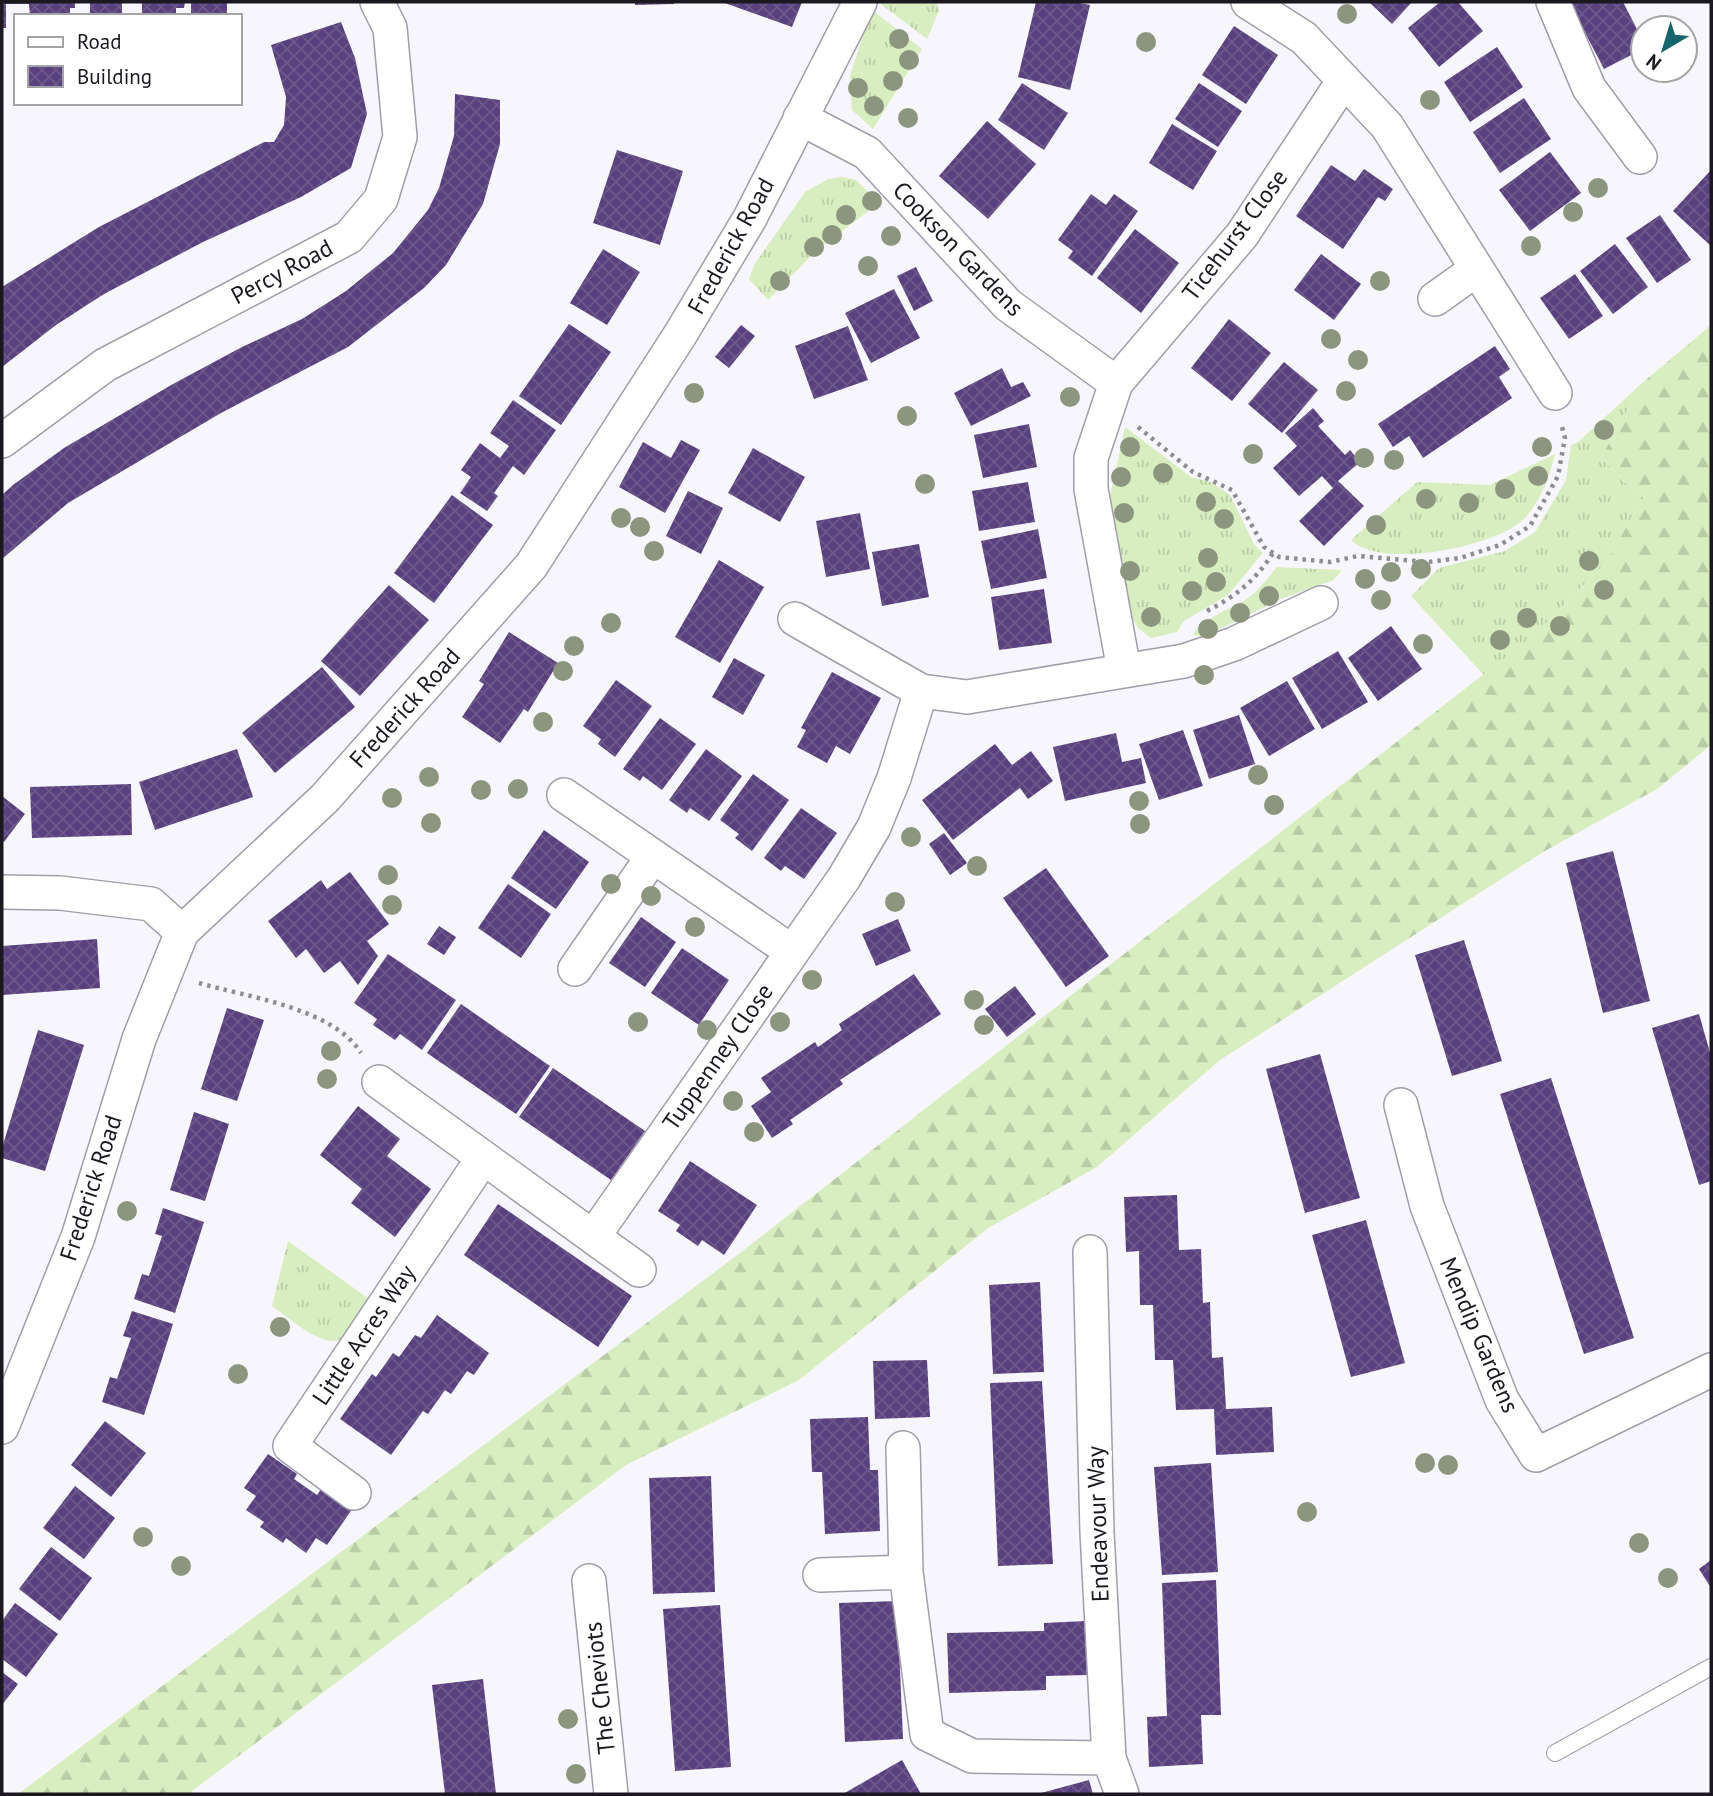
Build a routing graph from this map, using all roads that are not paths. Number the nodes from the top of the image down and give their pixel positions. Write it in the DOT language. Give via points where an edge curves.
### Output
graph roads {
  1 [pos="377,2"];
  2 [pos="860,2"];
  3 [pos="1248,2"];
  4 [pos="1553,2"];
  5 [pos="1344,80"];
  6 [pos="800,118"];
  7 [pos="1640,157"];
  8 [pos="1477,269"];
  9 [pos="1435,299"];
  10 [pos="1555,393"];
  11 [pos="1112,395"];
  12 [pos="2,441"];
  13 [pos="1321,603"];
  14 [pos="795,619"];
  15 [pos="1124,670"];
  16 [pos="920,691"];
  17 [pos="564,795"];
  18 [pos="653,856"];
  19 [pos="2,892"];
  20 [pos="182,932"];
  21 [pos="792,951"];
  22 [pos="575,969"];
  23 [pos="379,1082"];
  24 [pos="1401,1105"];
  25 [pos="483,1158"];
  26 [pos="593,1237"];
  27 [pos="1090,1252"];
  28 [pos="639,1270"];
  29 [pos="1711,1370"];
  30 [pos="2,1427"];
  31 [pos="903,1448"];
  32 [pos="354,1493"];
  33 [pos="906,1572"];
  34 [pos="820,1575"];
  35 [pos="589,1581"];
  36 [pos="1711,1667"];
  37 [pos="1555,1753"];
  38 [pos="1109,1758"];
  39 [pos="611,1794"];
  40 [pos="1122,1794"];
  1 -- 12 [label="street, Percy Road" via="390,28 400,137 381,199 349,237 106,365"];
  2 -- 6 [label="street, Frederick Road"];
  3 -- 5 [label="street" via="1304,38"];
  4 -- 7 [label="street" via="1589,88"];
  5 -- 8 [label="street" via="1387,126"];
  5 -- 11 [label="street, Ticehurst Close" via="1241,235"];
  6 -- 11 [label="street, Cookson Gardens" via="867,153 1008,305"];
  6 -- 20 [label="street, Frederick Road" via="750,218 680,335 531,566 326,798"];
  8 -- 9 [label="street"];
  8 -- 10 [label="street"];
  11 -- 15 [label="street" via="1091,458 1091,489"];
  13 -- 15 [label="street" via="1234,644 1184,661"];
  14 -- 16 [label="street"];
  15 -- 16 [label="street" via="967,697"];
  16 -- 21 [label="street, Tuppenney Close" via="874,827"];
  17 -- 18 [label="street"];
  18 -- 21 [label="street"];
  18 -- 22 [label="street"];
  19 -- 20 [label="street" via="60,893 151,904"];
  20 -- 30 [label="street, Frederick Road" via="139,1039 78,1237"];
  21 -- 26 [label="street, Tuppenney Close"];
  23 -- 25 [label="street"];
  24 -- 29 [label="street, Mendip Gardens" via="1427,1206 1497,1387 1536,1455"];
  25 -- 26 [label="street"];
  25 -- 32 [label="street, Little Acres Way" via="290,1446"];
  26 -- 28 [label="street"];
  27 -- 38 [label="street, Endeavour Way" via="1097,1532"];
  31 -- 33 [label="street"];
  33 -- 34 [label="street"];
  33 -- 38 [label="street" via="927,1734 972,1756"];
  35 -- 39 [label="street, The Cheviots"];
  36 -- 37 [label="lane"];
  38 -- 40 [label="street, Endeavour Way"];
}
